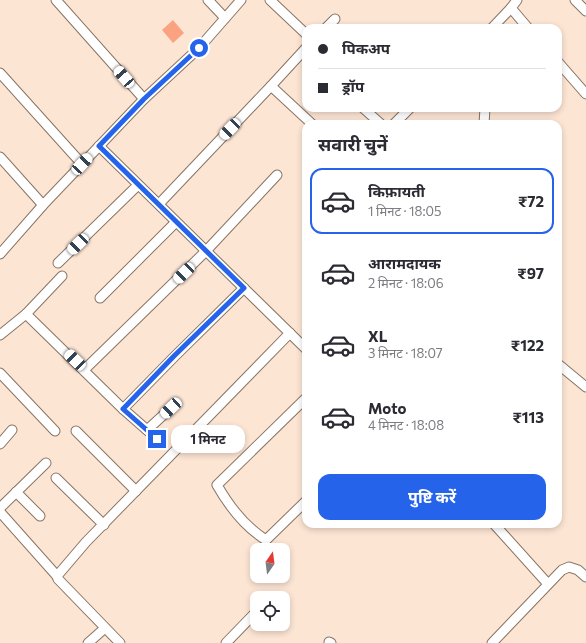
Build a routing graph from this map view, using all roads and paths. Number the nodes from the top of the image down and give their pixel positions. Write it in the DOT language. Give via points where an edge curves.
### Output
graph roads {
  1 [pos="56,0"];
  2 [pos="208,0"];
  3 [pos="241,0"];
  4 [pos="270,0"];
  5 [pos="517,0"];
  6 [pos="576,0"];
  7 [pos="511,8"];
  8 [pos="586,11"];
  9 [pos="225,18"];
  10 [pos="335,19"];
  11 [pos="330,24"];
  12 [pos="496,24"];
  13 [pos="525,24"];
  14 [pos="302,30"];
  15 [pos="302,55"];
  16 [pos="562,67"];
  17 [pos="0,73"];
  18 [pos="271,86"];
  19 [pos="586,94"];
  20 [pos="144,99"];
  21 [pos="368,112"];
  22 [pos="406,112"];
  23 [pos="308,120"];
  24 [pos="376,120"];
  25 [pos="398,120"];
  26 [pos="99,146"];
  27 [pos="0,157"];
  28 [pos="82,164"];
  29 [pos="277,175"];
  30 [pos="138,185"];
  31 [pos="158,204"];
  32 [pos="43,205"];
  33 [pos="176,222"];
  34 [pos="206,251"];
  35 [pos="0,254"];
  36 [pos="58,264"];
  37 [pos="62,276"];
  38 [pos="244,288"];
  39 [pos="100,298"];
  40 [pos="26,314"];
  41 [pos="290,333"];
  42 [pos="0,335"];
  43 [pos="302,345"];
  44 [pos="562,367"];
  45 [pos="84,370"];
  46 [pos="0,373"];
  47 [pos="586,387"];
  48 [pos="302,402"];
  49 [pos="171,408"];
  50 [pos="123,409"];
  51 [pos="12,430"];
  52 [pos="148,430"];
  53 [pos="55,431"];
  54 [pos="76,431"];
  55 [pos="157,439"];
  56 [pos="0,444"];
  57 [pos="46,463"];
  58 [pos="56,478"];
  59 [pos="136,491"];
  60 [pos="16,492"];
  61 [pos="302,505"];
  62 [pos="0,508"];
  63 [pos="0,512"];
  64 [pos="40,516"];
  65 [pos="104,525"];
  66 [pos="498,528"];
  67 [pos="58,576"];
  68 [pos="586,577"];
  69 [pos="548,584"];
  70 [pos="250,618"];
  71 [pos="105,628"];
  72 [pos="88,643"];
  73 [pos="120,643"];
  74 [pos="226,643"];
  75 [pos="492,643"];
  1 -- 20 [label="street"];
  2 -- 9 [label="street"];
  3 -- 9 [label="street"];
  4 -- 14 [label="street"];
  5 -- 7 [label="street"];
  6 -- 8 [label="street"];
  7 -- 12 [label="street"];
  7 -- 13 [label="street"];
  9 -- 20 [label="street" via="199,48"];
  10 -- 11 [label="street"];
  15 -- 18 [label="street"];
  16 -- 19 [label="street"];
  17 -- 28 [label="street"];
  18 -- 23 [label="street"];
  18 -- 31 [label="street"];
  20 -- 26 [label="street"];
  21 -- 24 [label="street"];
  22 -- 25 [label="street"];
  26 -- 28 [label="street"];
  26 -- 30 [label="street"];
  27 -- 32 [label="street"];
  28 -- 32 [label="street"];
  29 -- 34 [label="street"];
  30 -- 31 [label="street"];
  30 -- 36 [label="street"];
  31 -- 33 [label="street"];
  32 -- 35 [label="street"];
  33 -- 34 [label="street"];
  33 -- 39 [label="street"];
  34 -- 38 [label="street"];
  34 -- 45 [label="street"];
  37 -- 40 [label="street"];
  38 -- 41 [label="street"];
  38 -- 50 [label="street"];
  40 -- 42 [label="street"];
  40 -- 45 [label="street"];
  41 -- 43 [label="street"];
  41 -- 59 [label="street"];
  44 -- 47 [label="street"];
  45 -- 50 [label="street"];
  46 -- 53 [label="street"];
  48 -- 61 [label="street" via="218,485 227,502 255,533 266,540"];
  49 -- 52 [label="street"];
  50 -- 52 [label="street"];
  51 -- 56 [label="street"];
  52 -- 55 [label="street"];
  54 -- 59 [label="street"];
  57 -- 60 [label="street"];
  58 -- 65 [label="street"];
  59 -- 65 [label="street"];
  60 -- 62 [label="street"];
  60 -- 64 [label="street"];
  63 -- 67 [label="street"];
  65 -- 67 [label="street"];
  66 -- 69 [label="street"];
  67 -- 71 [label="street" via="58,579"];
  68 -- 69 [label="street" via="569,567 562,570"];
  69 -- 75 [label="street"];
  70 -- 74 [label="street"];
  71 -- 72 [label="street"];
  71 -- 73 [label="street"];
}
